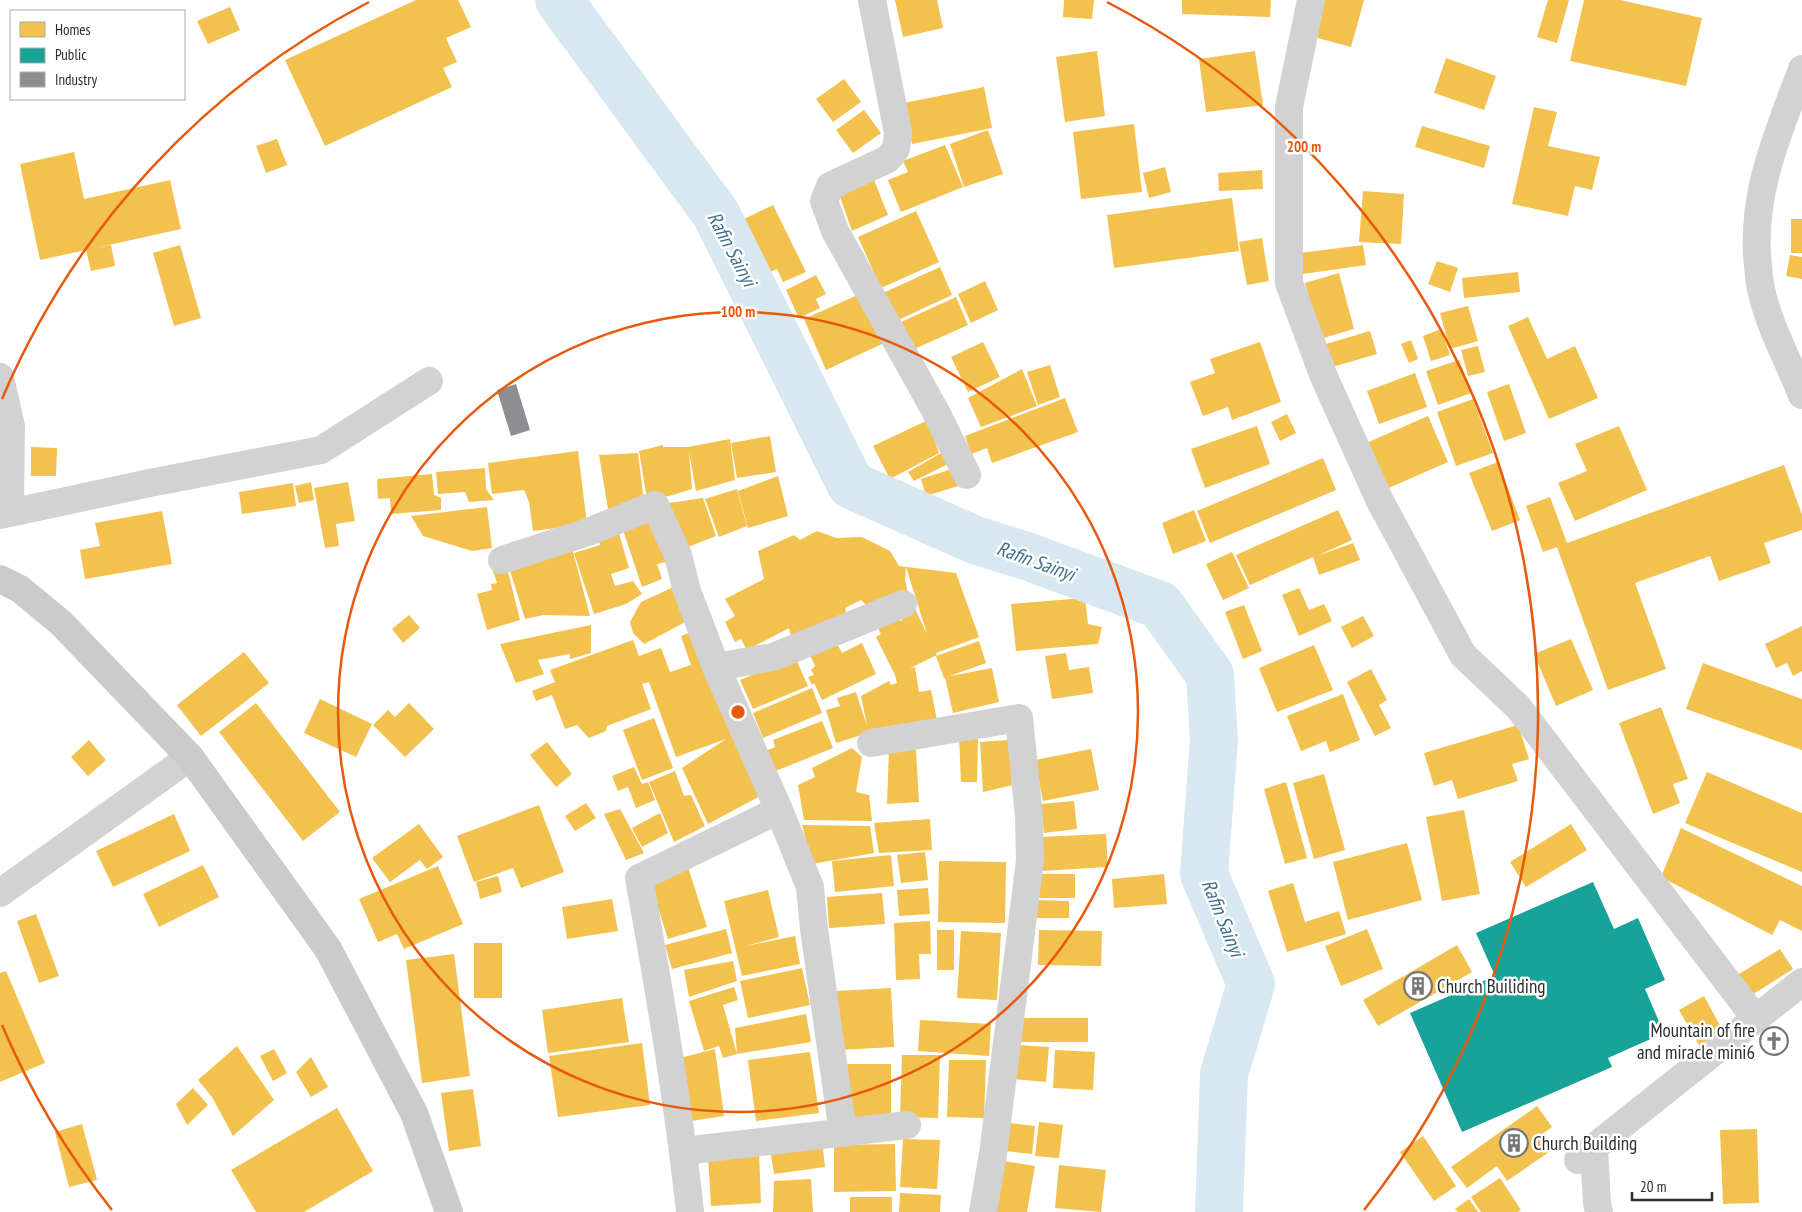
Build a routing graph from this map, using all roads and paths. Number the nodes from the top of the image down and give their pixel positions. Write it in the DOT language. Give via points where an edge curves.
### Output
graph roads {
  1 [pos="872,0"];
  2 [pos="1310,0"];
  3 [pos="1802,69"];
  4 [pos="0,377"];
  5 [pos="429,381"];
  6 [pos="1802,395"];
  7 [pos="967,475"];
  8 [pos="5,514"];
  9 [pos="502,560"];
  10 [pos="0,579"];
  11 [pos="903,604"];
  12 [pos="716,667"];
  13 [pos="871,743"];
  14 [pos="190,757"];
  15 [pos="779,810"];
  16 [pos="0,892"];
  17 [pos="1802,982"];
  18 [pos="1756,1019"];
  19 [pos="907,1126"];
  20 [pos="843,1133"];
  21 [pos="683,1151"];
  22 [pos="449,1212"];
  23 [pos="690,1212"];
  24 [pos="983,1212"];
  25 [pos="1599,1212"];
  1 -- 7 [label="street" via="898,134 896,149 888,159 830,186 824,201 835,231 936,412"];
  2 -- 18 [label="street" via="1289,107 1289,283 1324,377 1380,501 1463,655 1518,707"];
  3 -- 6 [label="street" via="1767,164 1756,224 1756,249 1760,288"];
  4 -- 8 [label="street" via="11,426"];
  5 -- 8 [label="street" via="321,450"];
  9 -- 12 [label="street" via="588,532 655,505 678,555 687,591"];
  10 -- 14 [label="street" via="20,589 61,623"];
  11 -- 12 [label="street" via="773,658"];
  12 -- 15 [label="street"];
  13 -- 24 [label="street" via="1019,718 1030,861"];
  14 -- 16 [label="street"];
  14 -- 22 [label="street" via="328,949 414,1113"];
  15 -- 20 [label="street" via="810,887"];
  15 -- 21 [label="street" via="639,878"];
  17 -- 18 [label="street"];
  18 -- 25 [label="street" via="1586,1153"];
  19 -- 20 [label="street"];
  20 -- 21 [label="street"];
  21 -- 23 [label="street"];
}
